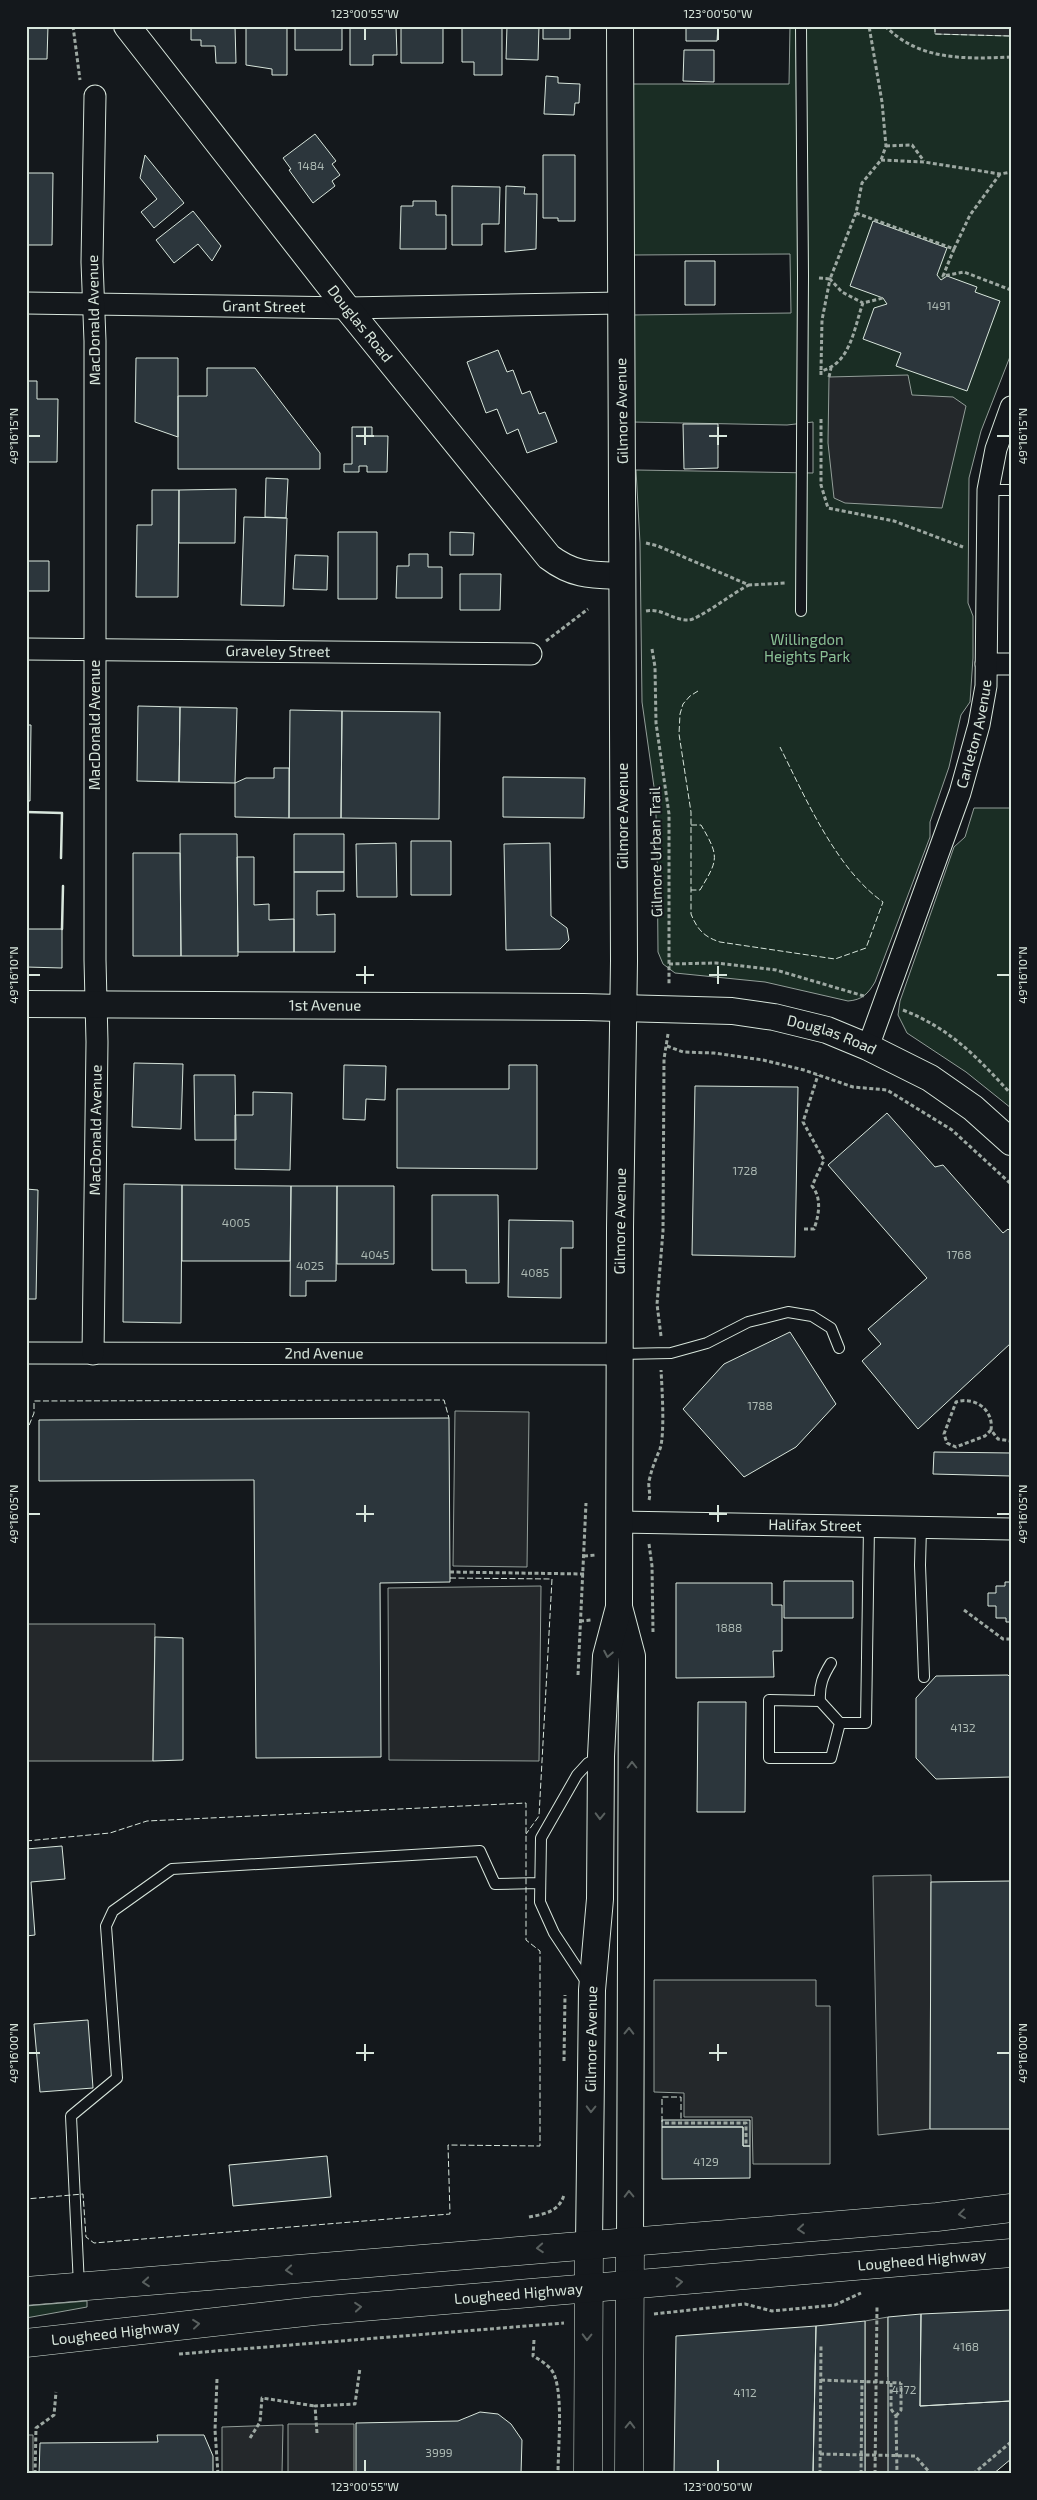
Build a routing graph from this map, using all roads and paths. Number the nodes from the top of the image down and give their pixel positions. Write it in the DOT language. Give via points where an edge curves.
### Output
graph roads {
  1 [pos="73,26"];
  2 [pos="126,26"];
  3 [pos="620,26"];
  4 [pos="801,26"];
  5 [pos="869,26"];
  6 [pos="885,26"];
  7 [pos="1011,57"];
  8 [pos="95,96"];
  9 [pos="886,146"];
  10 [pos="881,160"];
  11 [pos="924,162"];
  12 [pos="1011,172"];
  13 [pos="1000,174"];
  14 [pos="856,213"];
  15 [pos="954,249"];
  16 [pos="803,276"];
  17 [pos="830,279"];
  18 [pos="1011,290"];
  19 [pos="883,298"];
  20 [pos="26,303"];
  21 [pos="94,303"];
  22 [pos="620,303"];
  23 [pos="863,303"];
  24 [pos="347,308"];
  25 [pos="831,368"];
  26 [pos="821,371"];
  27 [pos="802,377"];
  28 [pos="829,377"];
  29 [pos="821,380"];
  30 [pos="1011,407"];
  31 [pos="821,409"];
  32 [pos="988,490"];
  33 [pos="1011,490"];
  34 [pos="645,543"];
  35 [pos="963,547"];
  36 [pos="622,576"];
  37 [pos="801,583"];
  38 [pos="750,585"];
  39 [pos="588,609"];
  40 [pos="645,611"];
  41 [pos="801,611"];
  42 [pos="26,649"];
  43 [pos="95,649"];
  44 [pos="652,649"];
  45 [pos="531,654"];
  46 [pos="986,664"];
  47 [pos="1011,664"];
  48 [pos="865,996"];
  49 [pos="26,1004"];
  50 [pos="97,1004"];
  51 [pos="624,1008"];
  52 [pos="898,1008"];
  53 [pos="668,1040"];
  54 [pos="667,1046"];
  55 [pos="868,1048"];
  56 [pos="818,1075"];
  57 [pos="1011,1094"];
  58 [pos="1011,1142"];
  59 [pos="1011,1184"];
  60 [pos="804,1229"];
  61 [pos="839,1348"];
  62 [pos="26,1353"];
  63 [pos="93,1354"];
  64 [pos="620,1354"];
  65 [pos="661,1354"];
  66 [pos="991,1430"];
  67 [pos="1011,1441"];
  68 [pos="649,1501"];
  69 [pos="586,1503"];
  70 [pos="619,1522"];
  71 [pos="869,1526"];
  72 [pos="921,1528"];
  73 [pos="1011,1529"];
  74 [pos="584,1556"];
  75 [pos="450,1572"];
  76 [pos="584,1574"];
  77 [pos="619,1607"];
  78 [pos="964,1610"];
  79 [pos="592,1620"];
  80 [pos="580,1621"];
  81 [pos="1011,1639"];
  82 [pos="831,1662"];
  83 [pos="924,1677"];
  84 [pos="820,1700"];
  85 [pos="840,1723"];
  86 [pos="601,1756"];
  87 [pos="540,1883"];
  88 [pos="592,1990"];
  89 [pos="665,2124"];
  90 [pos="746,2146"];
  91 [pos="565,2191"];
  92 [pos="1011,2208"];
  93 [pos="529,2217"];
  94 [pos="630,2243"];
  95 [pos="589,2245"];
  96 [pos="1011,2253"];
  97 [pos="630,2286"];
  98 [pos="79,2287"];
  99 [pos="588,2288"];
  100 [pos="26,2291"];
  101 [pos="868,2292"];
  102 [pos="877,2307"];
  103 [pos="652,2314"];
  104 [pos="588,2321"];
  105 [pos="534,2340"];
  106 [pos="26,2343"];
  107 [pos="821,2346"];
  108 [pos="173,2354"];
  109 [pos="360,2368"];
  110 [pos="217,2379"];
  111 [pos="821,2380"];
  112 [pos="862,2382"];
  113 [pos="891,2383"];
  114 [pos="56,2392"];
  115 [pos="315,2406"];
  116 [pos="896,2416"];
  117 [pos="317,2433"];
  118 [pos="250,2438"];
  119 [pos="1011,2442"];
  120 [pos="820,2454"];
  121 [pos="861,2456"];
  122 [pos="897,2456"];
  123 [pos="35,2474"];
  124 [pos="218,2474"];
  125 [pos="558,2474"];
  126 [pos="588,2474"];
  127 [pos="629,2474"];
  128 [pos="820,2474"];
  129 [pos="861,2474"];
  130 [pos="875,2474"];
  131 [pos="897,2474"];
  132 [pos="931,2474"];
  133 [pos="972,2474"];
  1 -- 8 [label="path" via="80,88"];
  2 -- 24 [label="street, Douglas Road"];
  3 -- 22 [label="street, Gilmore Avenue"];
  4 -- 16 [label="lane"];
  5 -- 9 [label="path"];
  6 -- 7 [label="path" via="926,53 970,59"];
  8 -- 21 [label="street, MacDonald Avenue"];
  9 -- 10 [label="path"];
  9 -- 11 [label="path" via="912,145"];
  10 -- 11 [label="path"];
  10 -- 14 [label="path" via="862,183"];
  11 -- 13 [label="path"];
  12 -- 13 [label="path"];
  13 -- 15 [label="path" via="970,215"];
  14 -- 15 [label="path"];
  14 -- 17 [label="path"];
  15 -- 18 [label="path" via="944,276 964,272"];
  16 -- 17 [label="path"];
  16 -- 27 [label="lane"];
  17 -- 23 [label="path" via="842,292"];
  17 -- 26 [label="path" via="822,320"];
  19 -- 23 [label="path"];
  20 -- 21 [label="street, Grant Street"];
  21 -- 24 [label="street, Grant Street"];
  21 -- 43 [label="street, MacDonald Avenue"];
  22 -- 24 [label="street, Grant Street"];
  22 -- 36 [label="street, Gilmore Avenue"];
  23 -- 25 [label="path" via="850,346"];
  24 -- 36 [label="street, Douglas Road" via="549,557 582,575"];
  25 -- 26 [label="path"];
  25 -- 28 [label="path"];
  26 -- 27 [label="path"];
  26 -- 29 [label="path"];
  27 -- 37 [label="lane"];
  30 -- 32 [label="street, Carleton Avenue" via="996,449"];
  31 -- 35 [label="path" via="821,485 828,508 894,521"];
  32 -- 33 [label="lane"];
  32 -- 46 [label="street, Carleton Avenue"];
  34 -- 38 [label="path"];
  36 -- 51 [label="street, Gilmore Avenue"];
  37 -- 38 [label="path"];
  37 -- 41 [label="lane"];
  38 -- 40 [label="path" via="692,620 660,611"];
  39 -- 45 [label="path"];
  42 -- 43 [label="street, Graveley Street"];
  43 -- 45 [label="street, Graveley Street"];
  43 -- 50 [label="street, MacDonald Avenue"];
  44 -- 48 [label="path, Gilmore Urban Trail" via="656,723 669,814 669,964 716,963 776,970"];
  46 -- 47 [label="street"];
  46 -- 55 [label="street, Carleton Avenue" via="979,725 960,793"];
  49 -- 50 [label="street, 1st Avenue"];
  50 -- 51 [label="street, 1st Avenue"];
  50 -- 63 [label="street, MacDonald Avenue"];
  51 -- 55 [label="street, Douglas Road" via="732,1011 774,1017 827,1030"];
  51 -- 64 [label="street, Gilmore Avenue"];
  52 -- 57 [label="path" via="923,1018 968,1048"];
  53 -- 54 [label="path"];
  54 -- 56 [label="path" via="683,1052 763,1060"];
  54 -- 65 [label="path" via="664,1059 663,1231 656,1304"];
  55 -- 58 [label="street, Douglas Road" via="930,1078 973,1108"];
  56 -- 59 [label="path" via="853,1087 887,1090 952,1130"];
  56 -- 60 [label="path" via="802,1122 824,1160 812,1186 818,1193 818,1219 814,1229"];
  61 -- 65 [label="lane" via="831,1328 812,1316 788,1312 748,1322 707,1343"];
  62 -- 63 [label="street, 2nd Avenue"];
  63 -- 64 [label="street, 2nd Avenue"];
  64 -- 65 [label="lane"];
  64 -- 70 [label="street, Gilmore Avenue"];
  65 -- 68 [label="path" via="662,1435 649,1480"];
  66 -- 66 [label="path" via="992,1420 988,1413 974,1401 965,1399 956,1402 944,1434 947,1443 956,1447 985,1436"];
  66 -- 67 [label="path" via="998,1439"];
  69 -- 74 [label="path"];
  70 -- 71 [label="street, Halifax Street"];
  70 -- 77 [label="street, Gilmore Avenue"];
  71 -- 72 [label="street, Halifax Street"];
  71 -- 85 [label="lane" via="866,1723"];
  72 -- 73 [label="street, Halifax Street"];
  72 -- 83 [label="lane"];
  75 -- 76 [label="path"];
  77 -- 86 [label="street, Gilmore Avenue, one-way" via="606,1656"];
  94 -- 77 [label="street, Gilmore Avenue, one-way" via="632,1656"];
  78 -- 81 [label="path" via="1003,1639"];
  79 -- 80 [label="path"];
  82 -- 84 [label="lane" via="819,1687"];
  84 -- 85 [label="lane"];
  84 -- 85 [label="lane" via="769,1700 769,1758 831,1758"];
  86 -- 87 [label="lane" via="588,1763 577,1775 541,1838"];
  86 -- 88 [label="street, Gilmore Avenue, one-way" via="600,1899"];
  87 -- 88 [label="lane" via="540,1902 554,1933"];
  87 -- 98 [label="lane" via="494,1884 480,1851 172,1869 113,1911 106,1926 117,2078 71,2116"];
  88 -- 95 [label="street, Gilmore Avenue, one-way"];
  89 -- 90 [label="path" via="746,2124"];
  91 -- 93 [label="path" via="555,2209"];
  92 -- 94 [label="main road, one-way"];
  94 -- 95 [label="main road"];
  94 -- 97 [label="main road, Gilmore Avenue"];
  95 -- 98 [label="main road, one-way"];
  95 -- 99 [label="main road, Gilmore Avenue"];
  97 -- 96 [label="main road, Lougheed Highway, one-way"];
  97 -- 99 [label="main road, Lougheed Highway"];
  127 -- 97 [label="main road, Gilmore Avenue, one-way"];
  98 -- 100 [label="main road"];
  99 -- 104 [label="main road, Gilmore Avenue"];
  106 -- 99 [label="main road, Lougheed Highway, one-way" via="314,2311"];
  101 -- 103 [label="path" via="858,2293 834,2305 772,2311 745,2304"];
  102 -- 130 [label="path"];
  104 -- 108 [label="path"];
  104 -- 126 [label="main road, Gilmore Avenue, one-way"];
  105 -- 125 [label="path" via="533,2356 549,2367 555,2376"];
  107 -- 111 [label="path"];
  109 -- 115 [label="path" via="355,2404"];
  110 -- 124 [label="path" via="215,2430"];
  111 -- 112 [label="path, bridge"];
  111 -- 120 [label="path"];
  112 -- 113 [label="path, bridge"];
  112 -- 121 [label="path"];
  113 -- 116 [label="path" via="891,2410"];
  113 -- 116 [label="path, bridge" via="901,2383 901,2410"];
  114 -- 123 [label="path" via="54,2415 36,2428"];
  115 -- 117 [label="path"];
  115 -- 118 [label="path" via="262,2398 260,2422"];
  116 -- 122 [label="path"];
  119 -- 133 [label="path"];
  120 -- 121 [label="path, bridge"];
  120 -- 128 [label="path"];
  121 -- 122 [label="path, bridge"];
  121 -- 129 [label="path"];
  122 -- 131 [label="path"];
  122 -- 132 [label="path, bridge" via="914,2456"];
}
